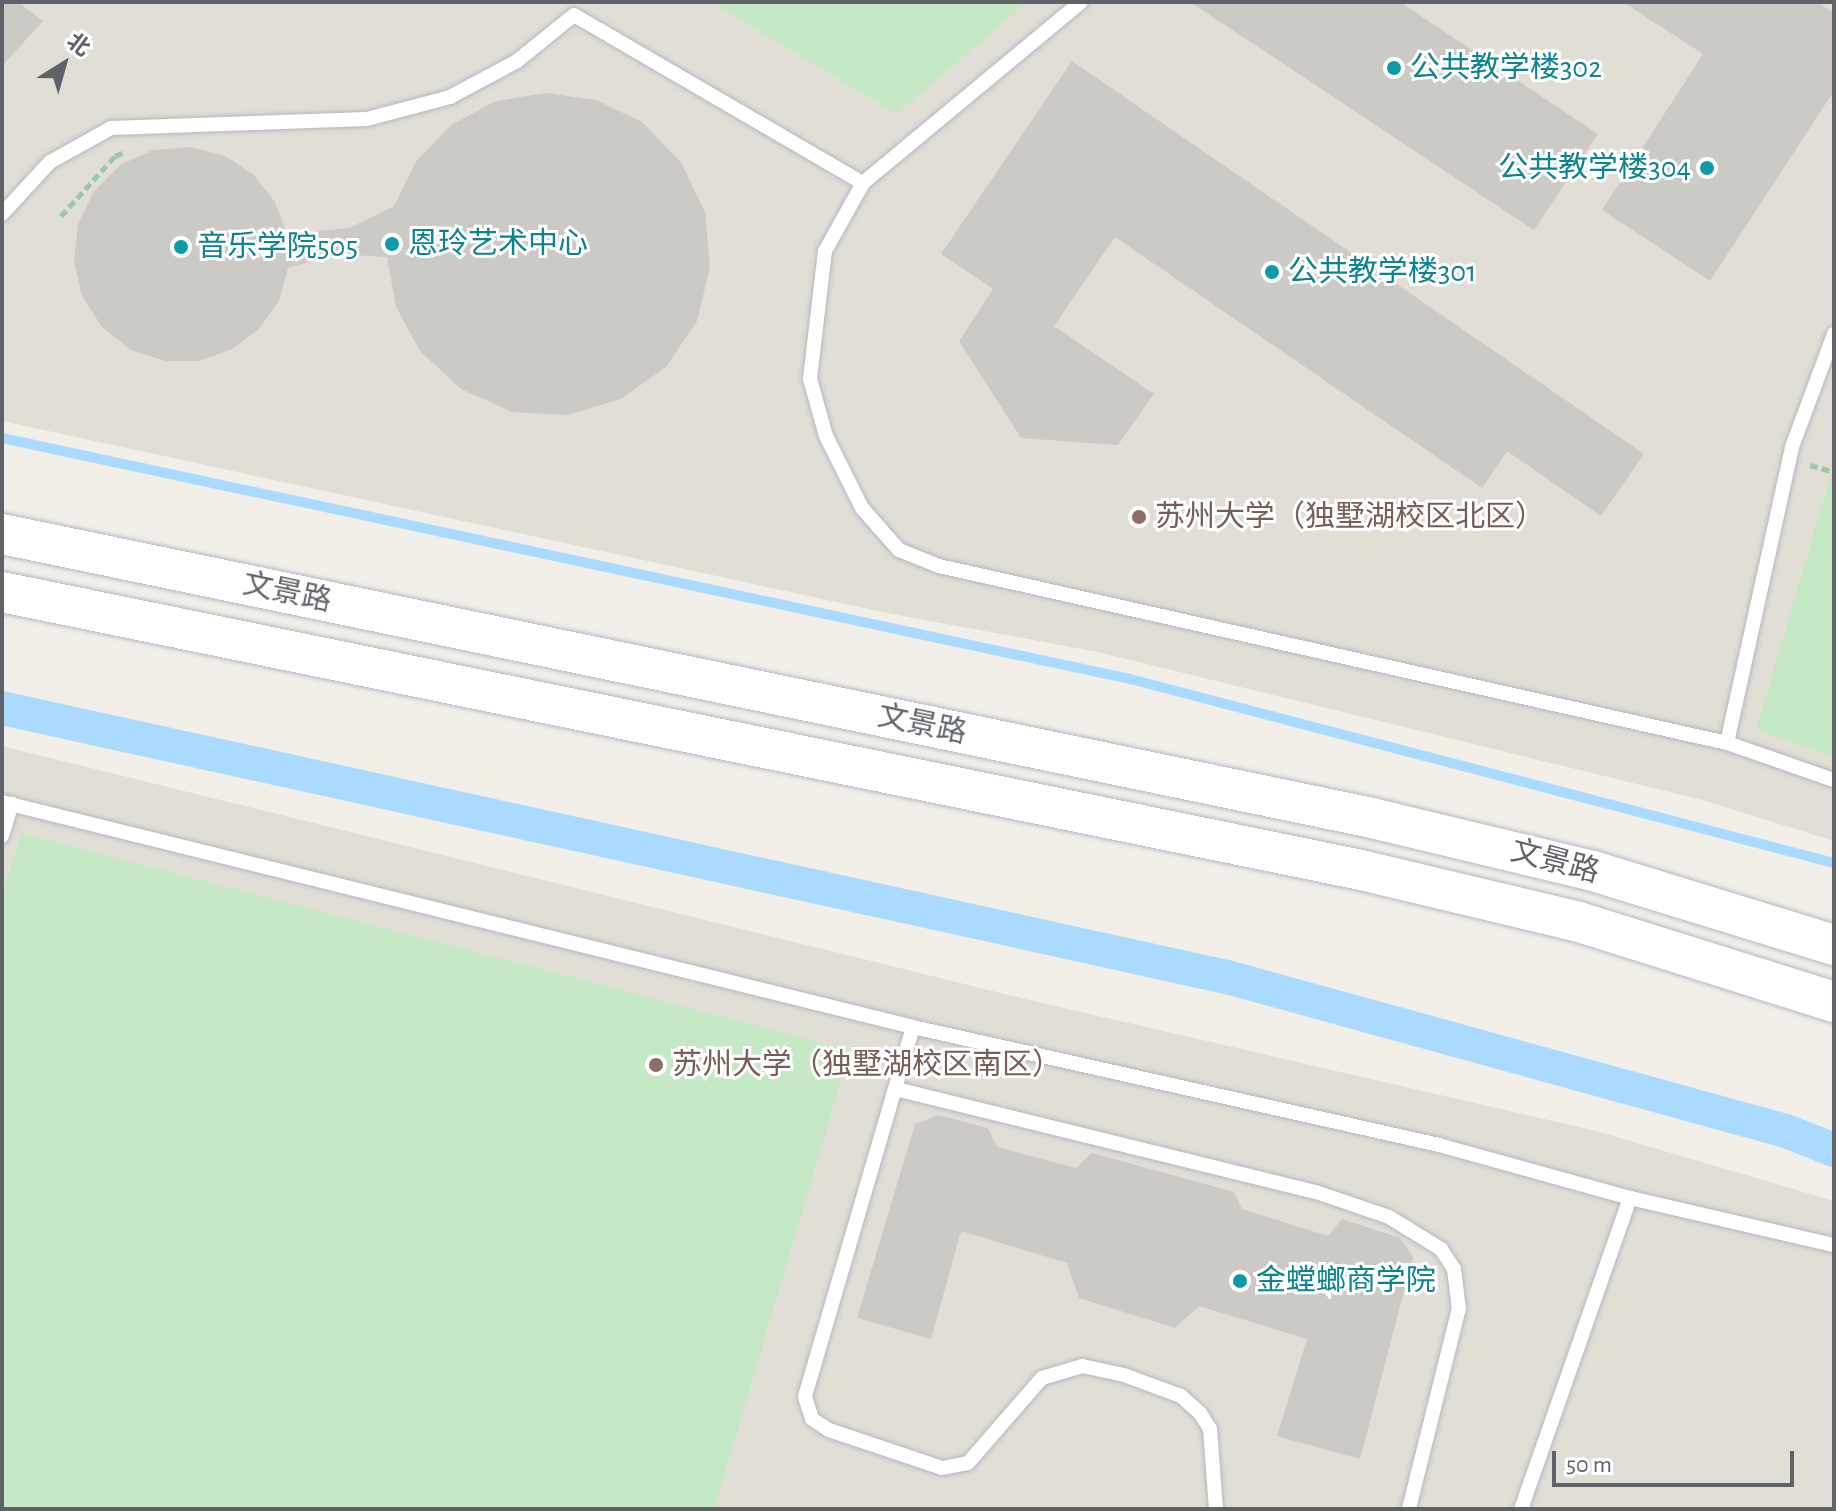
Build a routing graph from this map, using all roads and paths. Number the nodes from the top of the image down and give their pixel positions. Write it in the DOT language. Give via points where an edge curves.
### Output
graph roads {
  1 [pos="1081,2"];
  2 [pos="576,9"];
  3 [pos="129,151"];
  4 [pos="863,183"];
  5 [pos="2,214"];
  6 [pos="61,216"];
  7 [pos="1834,334"];
  8 [pos="2,534"];
  9 [pos="2,592"];
  10 [pos="1727,743"];
  11 [pos="1834,780"];
  12 [pos="7,803"];
  13 [pos="2,836"];
  14 [pos="1834,945"];
  15 [pos="1834,1002"];
  16 [pos="913,1027"];
  17 [pos="896,1089"];
  18 [pos="1630,1198"];
  19 [pos="1834,1245"];
  20 [pos="1216,1509"];
  21 [pos="1409,1509"];
  22 [pos="1521,1509"];
  1 -- 4 [label="lane"];
  2 -- 4 [label="lane"];
  2 -- 5 [label="lane" via="517,61 450,97 367,119 111,128 50,162"];
  3 -- 6 [label="path" via="115,156"];
  4 -- 10 [label="lane" via="825,251 810,379 826,436 862,508 899,550 939,566"];
  7 -- 10 [label="lane" via="1792,447"];
  8 -- 14 [label="main road, 文景路" via="1386,821 1593,871"];
  9 -- 15 [label="main road, 文景路" via="1361,870 1579,922"];
  10 -- 11 [label="lane"];
  12 -- 13 [label="lane"];
  12 -- 16 [label="lane"];
  16 -- 17 [label="lane"];
  16 -- 18 [label="lane" via="1424,1141"];
  17 -- 20 [label="lane" via="805,1397 812,1419 829,1430 942,1468 968,1463 1042,1378 1082,1366 1124,1375 1181,1396 1200,1413 1210,1429"];
  17 -- 21 [label="lane" via="1316,1192 1389,1217 1441,1249 1454,1269 1459,1308"];
  18 -- 19 [label="lane"];
  18 -- 22 [label="lane"];
}
